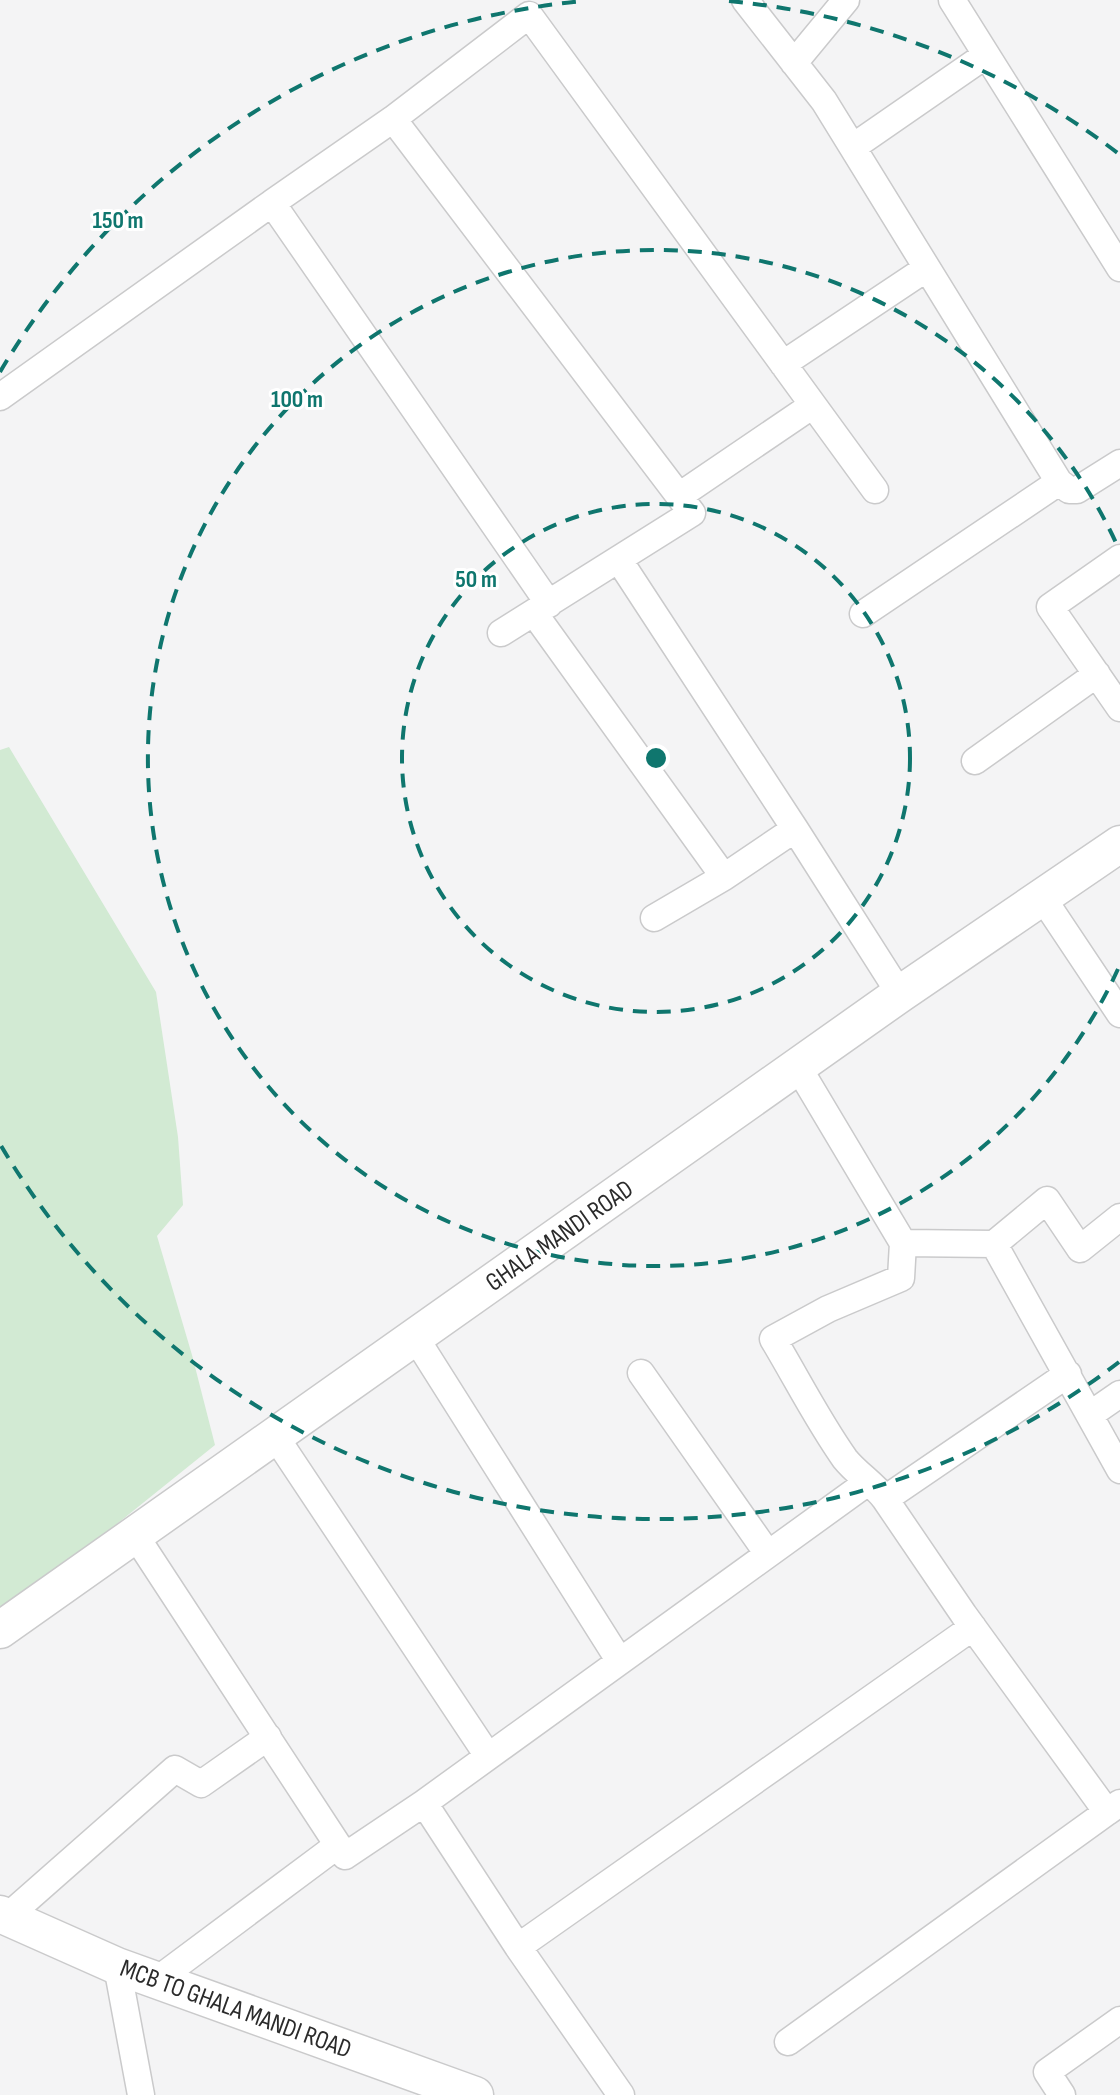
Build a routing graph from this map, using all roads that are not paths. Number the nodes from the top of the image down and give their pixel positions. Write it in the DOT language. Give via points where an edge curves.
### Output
graph roads {
  1 [pos="745,0"];
  2 [pos="846,0"];
  3 [pos="952,0"];
  4 [pos="986,55"];
  5 [pos="794,63"];
  6 [pos="393,119"];
  7 [pos="853,147"];
  8 [pos="272,203"];
  9 [pos="927,268"];
  10 [pos="1120,268"];
  11 [pos="783,364"];
  12 [pos="0,397"];
  13 [pos="813,405"];
  14 [pos="1120,463"];
  15 [pos="1059,482"];
  16 [pos="875,490"];
  17 [pos="679,496"];
  18 [pos="1120,558"];
  19 [pos="619,560"];
  20 [pos="542,609"];
  21 [pos="863,614"];
  22 [pos="501,633"];
  23 [pos="1097,674"];
  24 [pos="1120,708"];
  25 [pos="975,761"];
  26 [pos="795,829"];
  27 [pos="1120,844"];
  28 [pos="724,877"];
  29 [pos="1042,897"];
  30 [pos="654,918"];
  31 [pos="900,994"];
  32 [pos="1120,1014"];
  33 [pos="798,1067"];
  34 [pos="1120,1217"];
  35 [pos="903,1243"];
  36 [pos="994,1244"];
  37 [pos="415,1337"];
  38 [pos="641,1373"];
  39 [pos="1068,1374"];
  40 [pos="1120,1394"];
  41 [pos="1091,1414"];
  42 [pos="275,1436"];
  43 [pos="1120,1470"];
  44 [pos="877,1491"];
  45 [pos="135,1535"];
  46 [pos="768,1554"];
  47 [pos="973,1627"];
  48 [pos="0,1630"];
  49 [pos="619,1660"];
  50 [pos="268,1737"];
  51 [pos="488,1756"];
  52 [pos="424,1803"];
  53 [pos="1113,1807"];
  54 [pos="338,1845"];
  55 [pos="4,1915"];
  56 [pos="518,1947"];
  57 [pos="117,1966"];
  58 [pos="157,1980"];
  59 [pos="1120,2020"];
  60 [pos="788,2042"];
  61 [pos="470,2094"];
  62 [pos="141,2095"];
  63 [pos="621,2095"];
  64 [pos="1062,2095"];
  1 -- 5 [label="street"];
  2 -- 5 [label="street"];
  3 -- 4 [label="street"];
  4 -- 7 [label="street"];
  4 -- 10 [label="street"];
  5 -- 7 [label="street"];
  6 -- 8 [label="street"];
  6 -- 11 [label="street" via="529,15"];
  6 -- 17 [label="street"];
  7 -- 9 [label="street"];
  8 -- 12 [label="street"];
  8 -- 20 [label="street"];
  9 -- 11 [label="street"];
  9 -- 15 [label="street"];
  11 -- 13 [label="street"];
  13 -- 16 [label="street"];
  13 -- 17 [label="street"];
  14 -- 15 [label="street" via="1077,490"];
  15 -- 21 [label="street"];
  17 -- 19 [label="street" via="692,513"];
  18 -- 23 [label="street" via="1050,607"];
  19 -- 20 [label="street"];
  19 -- 26 [label="street"];
  20 -- 22 [label="street"];
  20 -- 28 [label="street"];
  23 -- 24 [label="street"];
  23 -- 25 [label="street"];
  26 -- 28 [label="street"];
  26 -- 31 [label="street"];
  27 -- 29 [label="street, GHALA MANDI ROAD"];
  28 -- 30 [label="street"];
  29 -- 31 [label="street, GHALA MANDI ROAD"];
  29 -- 32 [label="street"];
  31 -- 33 [label="street, GHALA MANDI ROAD"];
  33 -- 35 [label="street"];
  33 -- 37 [label="street, GHALA MANDI ROAD"];
  34 -- 36 [label="street" via="1080,1249 1047,1200"];
  35 -- 36 [label="street"];
  35 -- 44 [label="street" via="901,1278 773,1339 845,1458"];
  36 -- 39 [label="street"];
  37 -- 42 [label="street, GHALA MANDI ROAD"];
  37 -- 49 [label="street"];
  38 -- 46 [label="street"];
  39 -- 41 [label="street"];
  39 -- 44 [label="street"];
  40 -- 41 [label="street"];
  41 -- 43 [label="street"];
  42 -- 45 [label="street, GHALA MANDI ROAD"];
  42 -- 51 [label="street"];
  44 -- 46 [label="street"];
  44 -- 47 [label="street"];
  45 -- 48 [label="street, GHALA MANDI ROAD"];
  45 -- 50 [label="street"];
  46 -- 49 [label="street"];
  47 -- 53 [label="street"];
  47 -- 56 [label="street"];
  49 -- 51 [label="street"];
  50 -- 54 [label="street"];
  50 -- 55 [label="street" via="201,1784 175,1769"];
  51 -- 52 [label="street"];
  52 -- 54 [label="street" via="345,1856"];
  52 -- 56 [label="street"];
  53 -- 60 [label="street"];
  54 -- 58 [label="street"];
  55 -- 57 [label="street, MCB TO GHALA MANDI ROAD"];
  56 -- 63 [label="street"];
  57 -- 58 [label="street, MCB TO GHALA MANDI ROAD"];
  57 -- 62 [label="street"];
  58 -- 61 [label="street, MCB TO GHALA MANDI ROAD"];
  59 -- 64 [label="street" via="1047,2072"];
}
